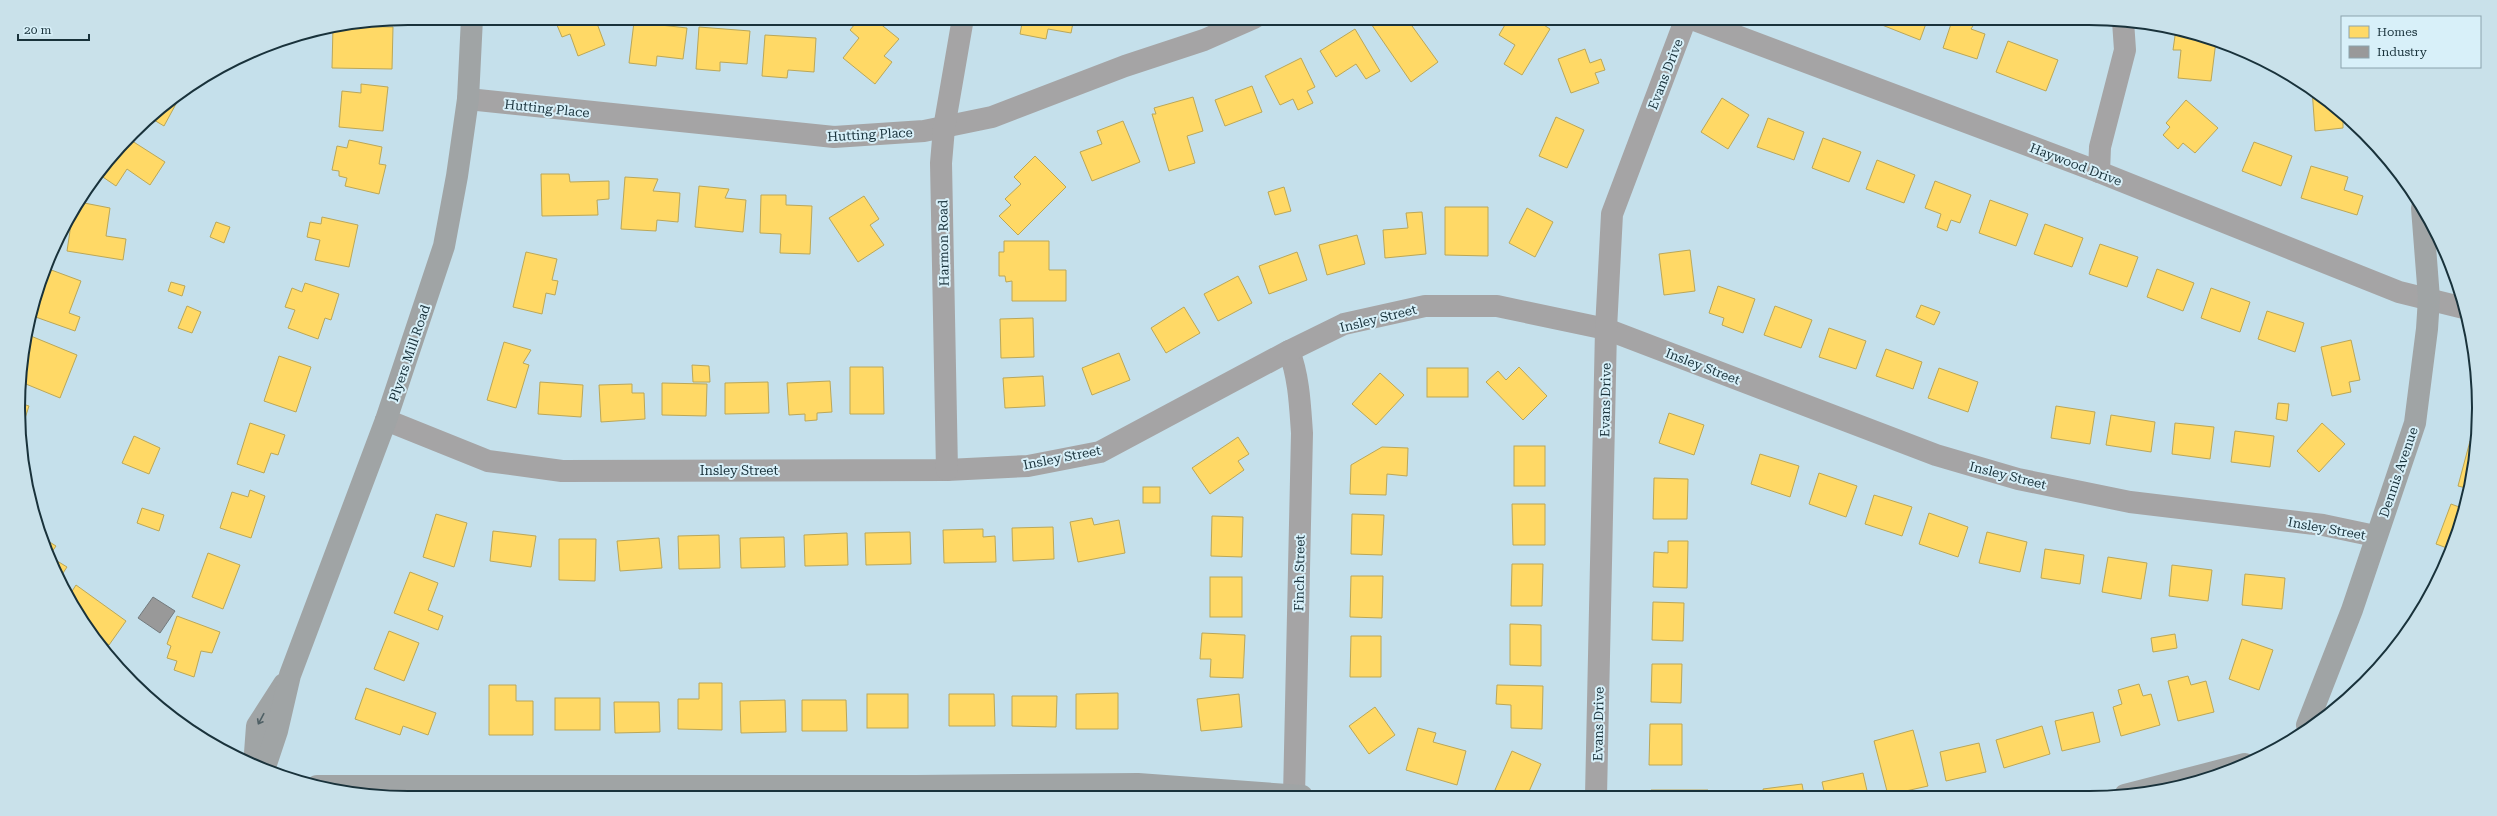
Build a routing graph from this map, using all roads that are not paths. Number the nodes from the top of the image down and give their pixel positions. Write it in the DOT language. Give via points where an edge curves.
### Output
graph roads {
  1 [pos="472,25"];
  2 [pos="962,25"];
  3 [pos="1238,25"];
  4 [pos="1684,25"];
  5 [pos="1706,25"];
  6 [pos="2123,27"];
  7 [pos="468,99"];
  8 [pos="944,128"];
  9 [pos="2099,172"];
  10 [pos="2423,221"];
  11 [pos="2429,298"];
  12 [pos="2458,306"];
  13 [pos="1606,329"];
  14 [pos="1289,350"];
  15 [pos="386,420"];
  16 [pos="947,470"];
  17 [pos="2375,536"];
  18 [pos="2308,722"];
  19 [pos="260,762"];
  20 [pos="350,787"];
  21 [pos="556,791"];
  22 [pos="938,791"];
  23 [pos="1230,791"];
  24 [pos="1296,791"];
  25 [pos="1596,791"];
  1 -- 7 [label="street, Plyers Mill Road"];
  2 -- 8 [label="street, Harmon Road"];
  3 -- 8 [label="street, Hutting Place" via="1204,40 1125,66 992,117"];
  4 -- 13 [label="street, Evans Drive" via="1612,214"];
  5 -- 9 [label="street, Haywood Drive"];
  6 -- 9 [label="street" via="2125,50 2100,147"];
  7 -- 8 [label="street, Hutting Place" via="834,138"];
  7 -- 15 [label="street, Plyers Mill Road" via="444,246"];
  8 -- 16 [label="street, Harmon Road" via="941,163"];
  9 -- 11 [label="street, Haywood Drive" via="2399,292"];
  10 -- 11 [label="street, Dennis Avenue"];
  11 -- 12 [label="street, Haywood Drive"];
  11 -- 17 [label="street, Dennis Avenue" via="2415,423"];
  13 -- 14 [label="street, Insley Street" via="1497,306 1425,306 1344,324"];
  13 -- 17 [label="street, Insley Street" via="1936,455 2018,479 2130,502 2323,525"];
  13 -- 25 [label="street, Evans Drive"];
  14 -- 16 [label="street, Insley Street" via="1100,452 1028,466"];
  14 -- 24 [label="street, Finch Street" via="1300,397 1302,433"];
  15 -- 16 [label="street, Insley Street" via="488,461 562,471"];
  15 -- 19 [label="street, Plyers Mill Road" via="290,674 257,726 255,753"];
  17 -- 18 [label="street, Dennis Avenue" via="2352,610"];
  20 -- 21 [label="street"];
  22 -- 23 [label="street" via="1138,784"];
}
